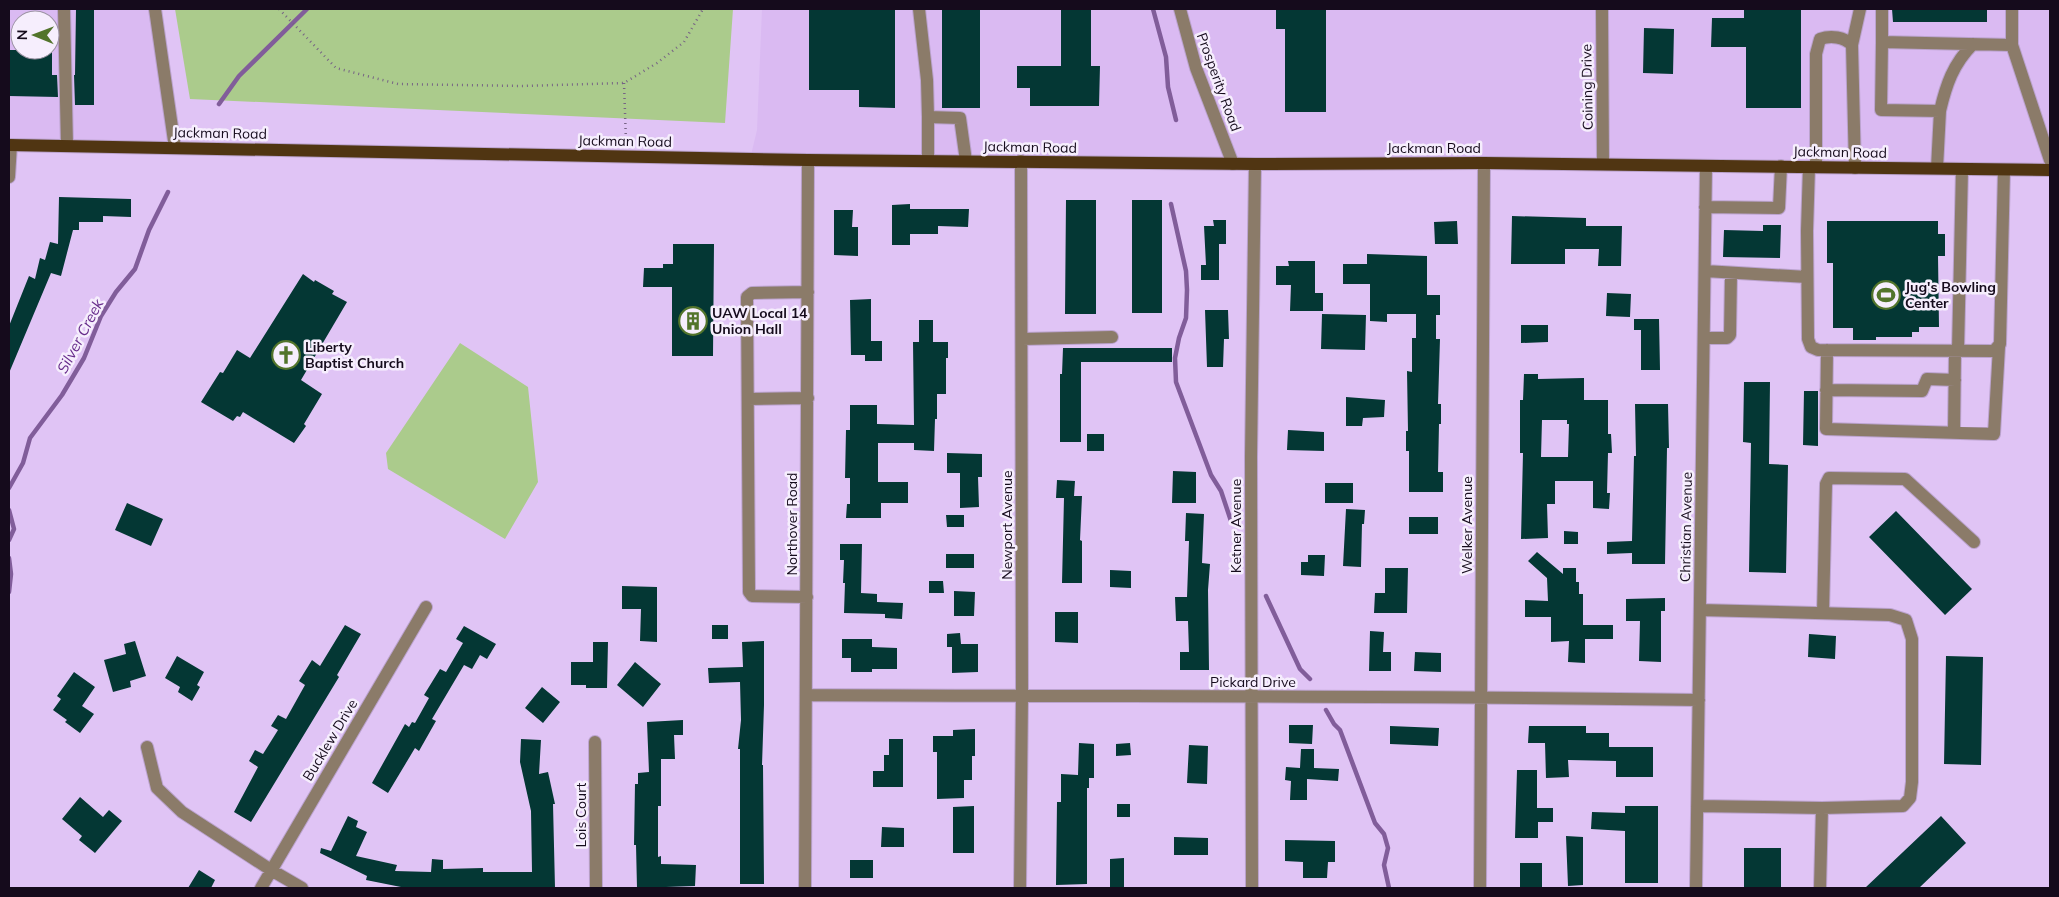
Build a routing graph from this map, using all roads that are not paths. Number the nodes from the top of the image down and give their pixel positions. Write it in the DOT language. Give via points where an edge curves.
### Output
graph roads {
  1 [pos="64,9"];
  2 [pos="155,9"];
  3 [pos="919,9"];
  4 [pos="1180,9"];
  5 [pos="1602,9"];
  6 [pos="1860,9"];
  7 [pos="1882,9"];
  8 [pos="2012,9"];
  9 [pos="1882,42"];
  10 [pos="1973,44"];
  11 [pos="1852,45"];
  12 [pos="2012,45"];
  13 [pos="1940,111"];
  14 [pos="928,117"];
  15 [pos="10,145"];
  16 [pos="67,146"];
  17 [pos="175,148"];
  18 [pos="808,160"];
  19 [pos="2050,160"];
  20 [pos="928,161"];
  21 [pos="966,161"];
  22 [pos="1021,161"];
  23 [pos="1484,163"];
  24 [pos="1233,164"];
  25 [pos="1254,164"];
  26 [pos="1603,164"];
  27 [pos="1706,166"];
  28 [pos="1781,166"];
  29 [pos="1813,167"];
  30 [pos="1855,168"];
  31 [pos="1937,168"];
  32 [pos="1962,169"];
  33 [pos="2004,170"];
  34 [pos="2050,170"];
  35 [pos="9,177"];
  36 [pos="1705,207"];
  37 [pos="1704,271"];
  38 [pos="1731,273"];
  39 [pos="1807,277"];
  40 [pos="808,292"];
  41 [pos="1112,337"];
  42 [pos="1704,338"];
  43 [pos="1022,339"];
  44 [pos="1999,345"];
  45 [pos="1827,350"];
  46 [pos="1957,351"];
  47 [pos="1955,380"];
  48 [pos="1826,390"];
  49 [pos="748,398"];
  50 [pos="808,398"];
  51 [pos="1954,433"];
  52 [pos="1974,542"];
  53 [pos="807,597"];
  54 [pos="426,607"];
  55 [pos="1700,610"];
  56 [pos="1822,613"];
  57 [pos="807,695"];
  58 [pos="1022,696"];
  59 [pos="1481,696"];
  60 [pos="1253,698"];
  61 [pos="1699,700"];
  62 [pos="595,742"];
  63 [pos="147,747"];
  64 [pos="1697,806"];
  65 [pos="1822,808"];
  66 [pos="271,870"];
  67 [pos="261,888"];
  68 [pos="302,888"];
  69 [pos="596,888"];
  70 [pos="805,888"];
  71 [pos="1020,888"];
  72 [pos="1252,888"];
  73 [pos="1480,888"];
  74 [pos="1696,888"];
  75 [pos="1820,888"];
  1 -- 16 [label="street"];
  2 -- 17 [label="street"];
  3 -- 14 [label="street"];
  4 -- 24 [label="street, Prosperity Road" via="1196,68"];
  5 -- 26 [label="street, Coining Drive"];
  6 -- 11 [label="street"];
  7 -- 9 [label="street"];
  8 -- 12 [label="street"];
  9 -- 10 [label="street"];
  9 -- 13 [label="street" via="1881,110"];
  10 -- 12 [label="street"];
  10 -- 13 [label="street" via="1952,70"];
  11 -- 29 [label="street" via="1846,40 1827,36 1820,39 1816,54"];
  11 -- 30 [label="street"];
  12 -- 19 [label="street"];
  13 -- 31 [label="street"];
  14 -- 20 [label="street"];
  14 -- 21 [label="street" via="960,118"];
  15 -- 16 [label="main road, Jackman Road"];
  15 -- 35 [label="street"];
  16 -- 17 [label="main road, Jackman Road"];
  17 -- 18 [label="main road, Jackman Road"];
  18 -- 20 [label="main road, Jackman Road"];
  18 -- 40 [label="street, Northover Road"];
  20 -- 21 [label="main road, Jackman Road"];
  21 -- 22 [label="main road, Jackman Road"];
  22 -- 24 [label="main road, Jackman Road"];
  22 -- 43 [label="street, Newport Avenue"];
  23 -- 25 [label="main road, Jackman Road"];
  23 -- 26 [label="main road, Jackman Road"];
  23 -- 59 [label="street, Welker Avenue"];
  24 -- 25 [label="main road, Jackman Road"];
  25 -- 60 [label="street, Ketner Avenue"];
  26 -- 27 [label="main road, Jackman Road"];
  27 -- 28 [label="main road, Jackman Road"];
  27 -- 36 [label="street, Christian Avenue"];
  28 -- 29 [label="main road, Jackman Road"];
  28 -- 36 [label="street" via="1779,208"];
  29 -- 30 [label="main road, Jackman Road"];
  29 -- 39 [label="street"];
  30 -- 31 [label="main road, Jackman Road"];
  31 -- 32 [label="main road, Jackman Road"];
  32 -- 33 [label="main road, Jackman Road"];
  32 -- 46 [label="street"];
  33 -- 34 [label="main road, Jackman Road"];
  33 -- 44 [label="street"];
  36 -- 37 [label="street, Christian Avenue"];
  37 -- 38 [label="street"];
  37 -- 42 [label="street, Christian Avenue"];
  38 -- 39 [label="street"];
  38 -- 42 [label="street" via="1730,335 1727,338"];
  39 -- 45 [label="street" via="1808,339 1811,347"];
  40 -- 49 [label="street" via="752,293 747,297"];
  40 -- 50 [label="street, Northover Road"];
  41 -- 43 [label="street"];
  42 -- 55 [label="street, Christian Avenue"];
  43 -- 58 [label="street, Newport Avenue"];
  44 -- 46 [label="street" via="1994,351"];
  44 -- 51 [label="street" via="1994,434"];
  45 -- 46 [label="street"];
  45 -- 48 [label="street"];
  46 -- 47 [label="street"];
  47 -- 48 [label="street" via="1927,379 1922,391"];
  47 -- 51 [label="street"];
  48 -- 51 [label="street" via="1826,429"];
  49 -- 50 [label="street"];
  49 -- 53 [label="street" via="749,592 752,596"];
  50 -- 53 [label="street, Northover Road"];
  52 -- 56 [label="street" via="1905,479 1829,478 1826,484"];
  53 -- 57 [label="street, Northover Road"];
  54 -- 66 [label="street, Bucklew Drive"];
  55 -- 56 [label="street"];
  55 -- 61 [label="street, Christian Avenue"];
  56 -- 65 [label="street" via="1890,614 1906,620 1912,639 1912,782 1910,798 1903,806"];
  57 -- 58 [label="street, Pickard Drive"];
  57 -- 70 [label="street, Northover Road"];
  58 -- 60 [label="street, Pickard Drive"];
  58 -- 71 [label="street, Newport Avenue"];
  59 -- 60 [label="street, Pickard Drive"];
  59 -- 61 [label="street, Pickard Drive"];
  59 -- 73 [label="street, Welker Avenue"];
  60 -- 72 [label="street, Ketner Avenue"];
  61 -- 64 [label="street, Christian Avenue"];
  62 -- 69 [label="street, Lois Court"];
  63 -- 66 [label="street" via="157,788 182,812"];
  64 -- 65 [label="street"];
  64 -- 74 [label="street, Christian Avenue"];
  65 -- 75 [label="street"];
  66 -- 67 [label="street, Bucklew Drive"];
  66 -- 68 [label="street"];
}
